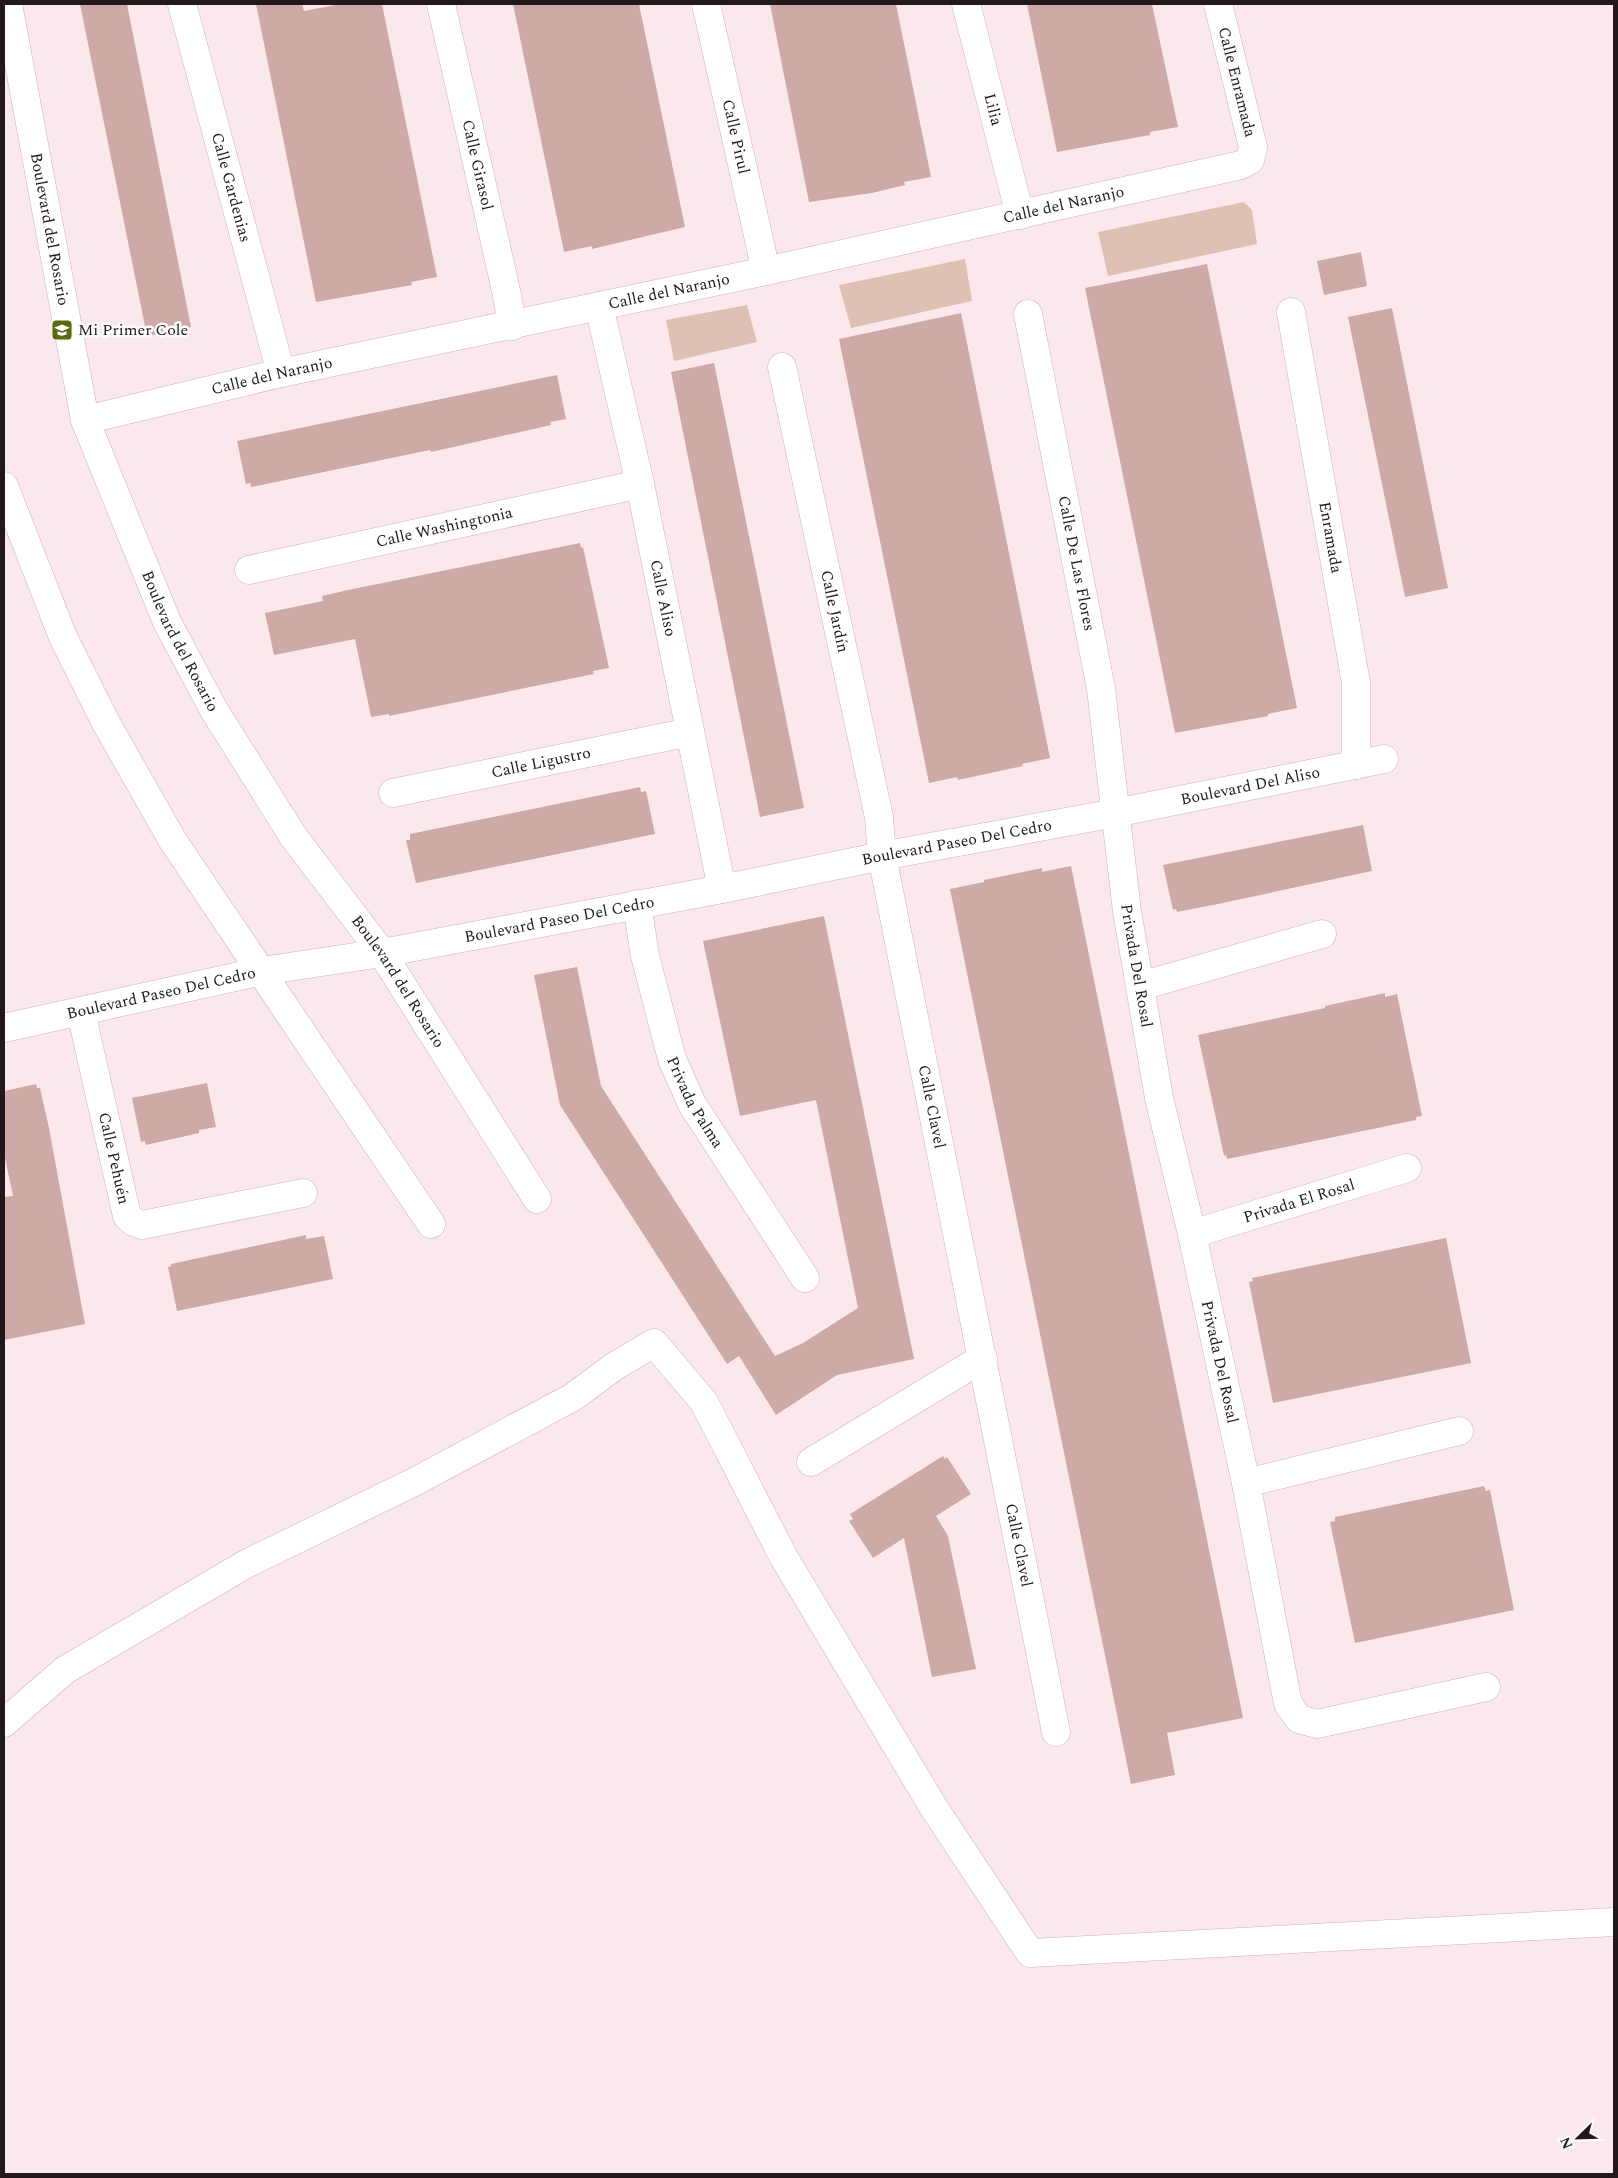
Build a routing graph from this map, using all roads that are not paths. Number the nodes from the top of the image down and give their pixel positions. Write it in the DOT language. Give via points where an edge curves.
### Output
graph roads {
  1 [pos="8,4"];
  2 [pos="182,4"];
  3 [pos="441,4"];
  4 [pos="706,4"];
  5 [pos="966,4"];
  6 [pos="1218,4"];
  7 [pos="1250,160"];
  8 [pos="1020,215"];
  9 [pos="766,271"];
  10 [pos="599,306"];
  11 [pos="1291,312"];
  12 [pos="1028,314"];
  13 [pos="512,326"];
  14 [pos="782,367"];
  15 [pos="281,372"];
  16 [pos="85,420"];
  17 [pos="640,484"];
  18 [pos="4,486"];
  19 [pos="250,570"];
  20 [pos="690,732"];
  21 [pos="1384,758"];
  22 [pos="1356,765"];
  23 [pos="393,793"];
  24 [pos="1115,813"];
  25 [pos="882,856"];
  26 [pos="722,889"];
  27 [pos="636,904"];
  28 [pos="1322,934"];
  29 [pos="382,953"];
  30 [pos="262,971"];
  31 [pos="1141,986"];
  32 [pos="82,1012"];
  33 [pos="4,1028"];
  34 [pos="1407,1168"];
  35 [pos="302,1193"];
  36 [pos="537,1199"];
  37 [pos="431,1224"];
  38 [pos="1192,1234"];
  39 [pos="805,1278"];
  40 [pos="983,1358"];
  41 [pos="1459,1431"];
  42 [pos="810,1462"];
  43 [pos="1246,1483"];
  44 [pos="1486,1688"];
  45 [pos="4,1723"];
  46 [pos="1056,1732"];
  47 [pos="1614,1922"];
  1 -- 16 [label="street, Boulevard del Rosario"];
  2 -- 15 [label="street, Calle Gardenias"];
  3 -- 13 [label="street, Calle Girasol"];
  4 -- 9 [label="street, Calle Pirul"];
  5 -- 8 [label="street, Lilia"];
  6 -- 7 [label="street, Calle Enramada" via="1253,147"];
  7 -- 8 [label="street, Calle del Naranjo" via="1241,165"];
  8 -- 9 [label="street, Calle del Naranjo"];
  9 -- 10 [label="street, Calle del Naranjo"];
  10 -- 13 [label="street, Calle del Naranjo"];
  10 -- 17 [label="street, Calle Aliso"];
  11 -- 22 [label="street, Enramada" via="1356,683"];
  12 -- 24 [label="street, Calle De Las Flores" via="1101,689"];
  13 -- 15 [label="street, Calle del Naranjo"];
  14 -- 25 [label="street, Calle Jardín" via="879,817"];
  15 -- 16 [label="street, Calle del Naranjo"];
  16 -- 29 [label="street, Boulevard del Rosario" via="167,622 214,710 293,836"];
  17 -- 19 [label="street, Calle Washingtonia"];
  17 -- 20 [label="street, Calle Aliso"];
  18 -- 30 [label="street" via="63,637 106,723 173,841"];
  20 -- 23 [label="street, Calle Ligustro"];
  20 -- 26 [label="street, Calle Aliso"];
  21 -- 22 [label="street, Boulevard Del Aliso"];
  22 -- 24 [label="street, Boulevard Del Aliso"];
  24 -- 25 [label="street, Boulevard Paseo Del Cedro"];
  24 -- 31 [label="street, Privada Del Rosal" via="1126,911"];
  25 -- 26 [label="street, Boulevard Paseo Del Cedro"];
  25 -- 40 [label="street, Calle Clavel"];
  26 -- 27 [label="street, Boulevard Paseo Del Cedro"];
  27 -- 29 [label="street, Boulevard Paseo Del Cedro"];
  27 -- 39 [label="street, Privada Palma" via="645,956 672,1059 692,1104"];
  28 -- 31 [label="street"];
  29 -- 30 [label="street, Boulevard Paseo Del Cedro"];
  29 -- 36 [label="street, Boulevard del Rosario"];
  30 -- 32 [label="street, Boulevard Paseo Del Cedro"];
  30 -- 37 [label="street"];
  31 -- 38 [label="street, Privada Del Rosal" via="1160,1098"];
  32 -- 33 [label="street, Boulevard Paseo Del Cedro"];
  32 -- 35 [label="street, Calle Pehuén" via="127,1216 134,1222 142,1225"];
  34 -- 38 [label="street, Privada El Rosal"];
  38 -- 43 [label="street, Privada Del Rosal"];
  40 -- 42 [label="street"];
  40 -- 46 [label="street, Calle Clavel"];
  41 -- 43 [label="street"];
  43 -- 44 [label="street, Privada Del Rosal" via="1288,1704 1299,1719 1317,1724"];
  45 -- 47 [label="street" via="66,1670 246,1564 418,1480 573,1397 654,1343 704,1402 783,1556 934,1808 1030,1954"];
}
